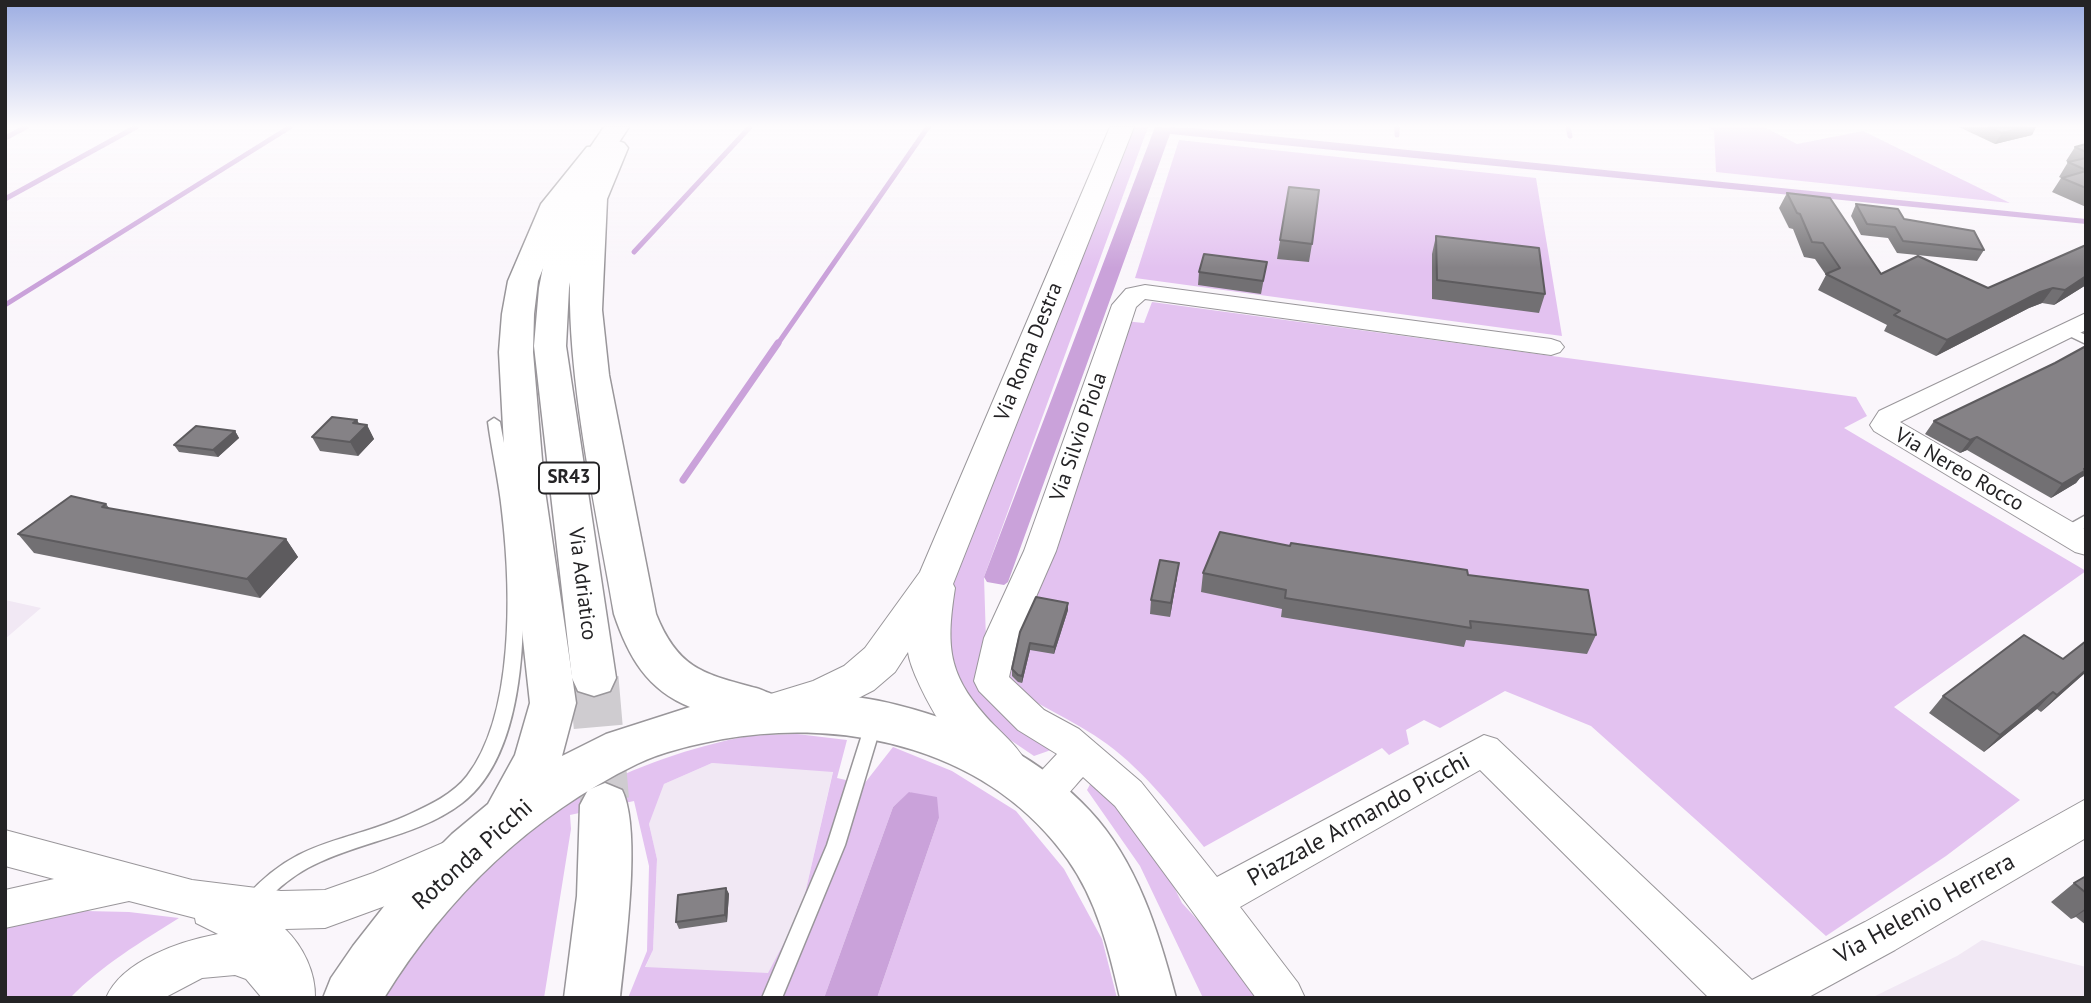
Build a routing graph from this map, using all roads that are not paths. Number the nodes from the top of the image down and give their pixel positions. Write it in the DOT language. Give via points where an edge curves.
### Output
graph roads {
  1 [pos="580,174"];
  2 [pos="592,174"];
  3 [pos="604,174"];
  4 [pos="1103,174"];
  5 [pos="2079,330"];
  6 [pos="1551,347"];
  7 [pos="494,422"];
  8 [pos="2079,532"];
  9 [pos="937,577"];
  10 [pos="594,678"];
  11 [pos="776,711"];
  12 [pos="875,720"];
  13 [pos="1081,753"];
  14 [pos="1026,784"];
  15 [pos="605,805"];
  16 [pos="2086,816"];
  17 [pos="493,831"];
  18 [pos="5,848"];
  19 [pos="134,881"];
  20 [pos="192,899"];
  21 [pos="1211,902"];
  22 [pos="250,907"];
  23 [pos="5,909"];
  24 [pos="1135,942"];
  25 [pos="128,998"];
  26 [pos="287,998"];
  27 [pos="295,998"];
  28 [pos="351,998"];
  29 [pos="592,998"];
  30 [pos="772,998"];
  31 [pos="1148,998"];
  32 [pos="1163,998"];
  33 [pos="1283,998"];
  34 [pos="1740,998"];
  35 [pos="1762,998"];
  1 -- 17 [label="main road" via="555,204 523,281 516,352 525,484 553,703 538,758"];
  2 -- 10 [label="main road, Via Adriatico / SR43" via="561,244 550,346"];
  3 -- 11 [label="main road" via="593,198 586,310 592,376 644,643 654,660 675,679 699,692"];
  4 -- 9 [label="street, Via Roma Destra"];
  5 -- 8 [label="street, Via Nereo Rocco" via="1889,417 1884,425"];
  6 -- 13 [label="street, Via Silvio Piola" via="1133,294 1124,305 1040,551 1001,638 992,670 995,688 1031,720"];
  7 -- 22 [label="lane" via="512,536 512,651 496,745 471,785 435,810 303,860 281,873"];
  9 -- 11 [label="street, Via Roma Destra" via="880,660 859,678 826,695"];
  9 -- 14 [label="street, Via Roma Destra" via="928,644 935,675 950,708"];
  11 -- 12 [label="main road, Rotonda Picchi"];
  11 -- 17 [label="main road, Rotonda Picchi" via="720,718 618,751 563,778"];
  12 -- 14 [label="main road, Rotonda Picchi" via="930,733 972,750"];
  12 -- 30 [label="lane" via="836,845"];
  13 -- 14 [label="street"];
  13 -- 21 [label="street, Via Silvio Piola" via="1128,794"];
  14 -- 24 [label="main road, Rotonda Picchi" via="1073,827 1098,862"];
  15 -- 29 [label="main road"];
  16 -- 35 [label="street, Via Helenio Herrera" via="2049,841"];
  17 -- 22 [label="street" via="382,889 325,909"];
  17 -- 28 [label="main road, Rotonda Picchi" via="431,887 387,941"];
  18 -- 19 [label="street"];
  19 -- 20 [label="street"];
  19 -- 23 [label="street"];
  20 -- 22 [label="street"];
  20 -- 27 [label="street" via="276,946 289,967"];
  21 -- 33 [label="street"];
  21 -- 34 [label="street, Piazzale Armando Picchi" via="1484,750"];
  24 -- 31 [label="main road, Rotonda Picchi"];
  24 -- 32 [label="main road"];
  25 -- 26 [label="street" via="175,968 225,955 251,958 263,965"];
}
